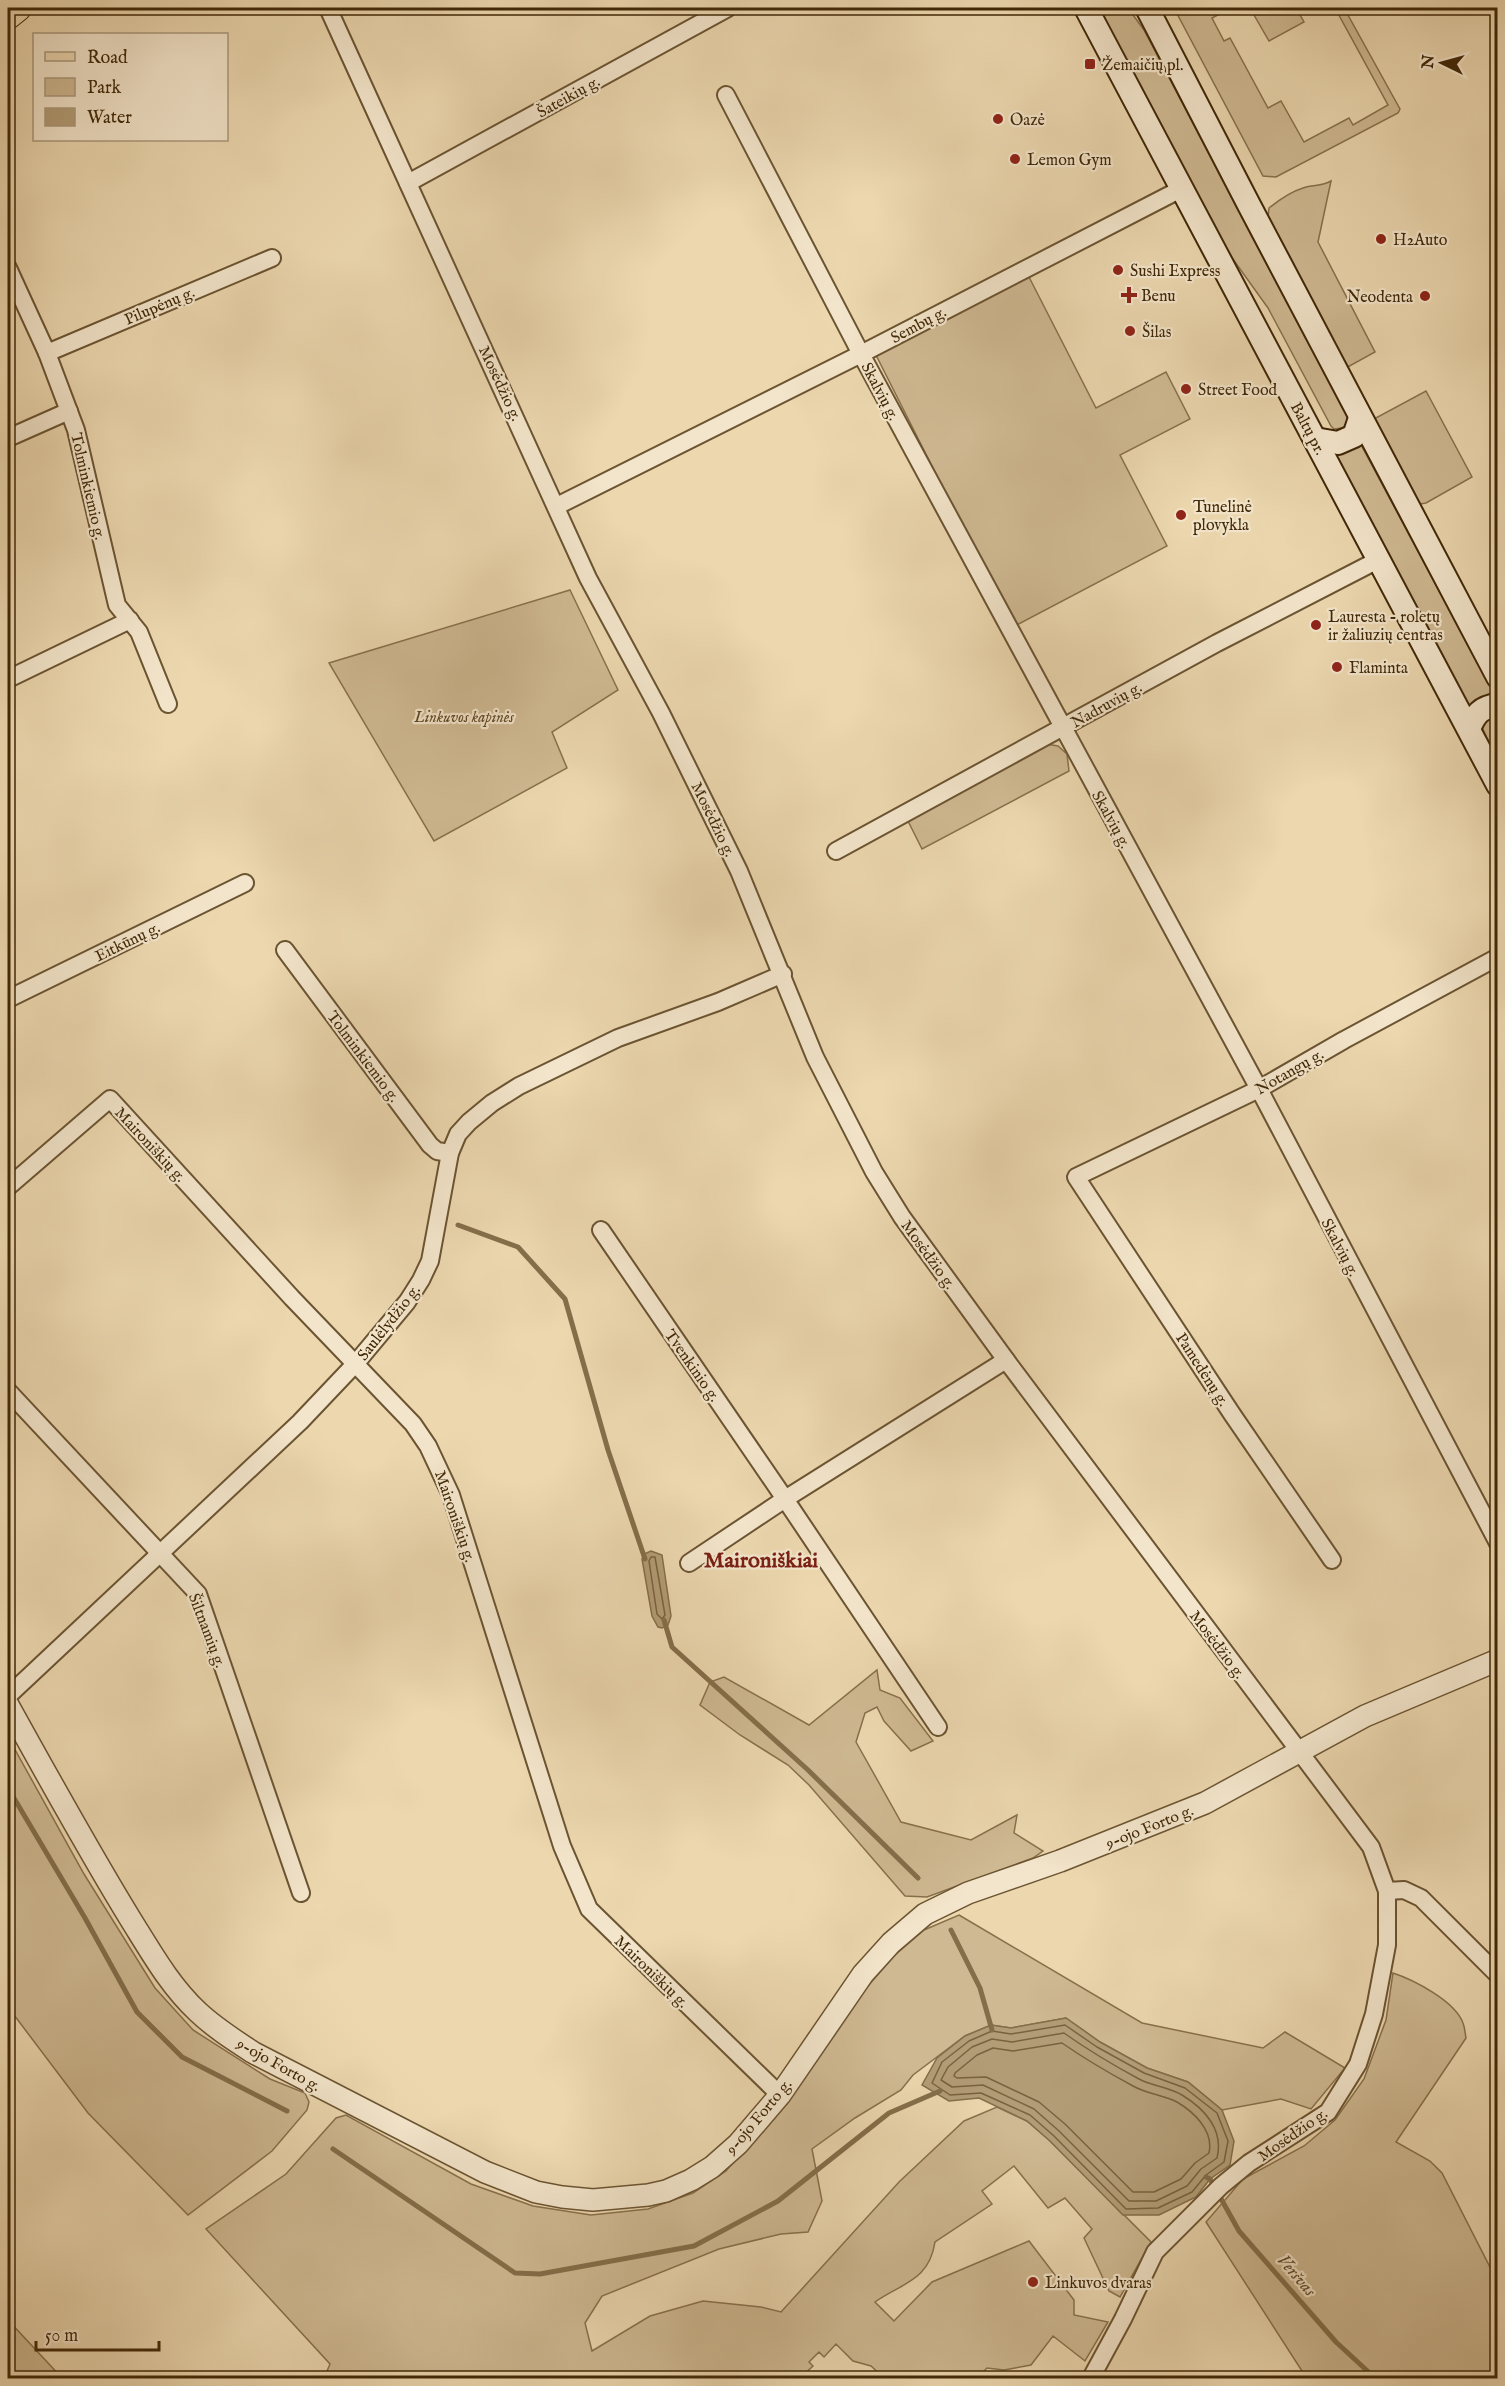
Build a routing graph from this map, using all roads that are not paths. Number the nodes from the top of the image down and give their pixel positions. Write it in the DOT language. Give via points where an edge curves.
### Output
graph roads {
  1 [pos="18,8"];
  2 [pos="328,8"];
  3 [pos="728,8"];
  4 [pos="1086,8"];
  5 [pos="1147,8"];
  6 [pos="8,16"];
  7 [pos="726,95"];
  8 [pos="408,183"];
  9 [pos="1181,189"];
  10 [pos="272,258"];
  11 [pos="8,268"];
  12 [pos="47,353"];
  13 [pos="861,354"];
  14 [pos="69,411"];
  15 [pos="1360,418"];
  16 [pos="8,438"];
  17 [pos="1315,439"];
  18 [pos="557,506"];
  19 [pos="1378,560"];
  20 [pos="130,620"];
  21 [pos="1497,677"];
  22 [pos="8,679"];
  23 [pos="168,704"];
  24 [pos="1497,705"];
  25 [pos="1062,728"];
  26 [pos="1469,729"];
  27 [pos="1497,785"];
  28 [pos="836,851"];
  29 [pos="245,883"];
  30 [pos="285,950"];
  31 [pos="1497,957"];
  32 [pos="783,974"];
  33 [pos="8,999"];
  34 [pos="1258,1089"];
  35 [pos="450,1153"];
  36 [pos="1077,1177"];
  37 [pos="8,1187"];
  38 [pos="601,1230"];
  39 [pos="1006,1360"];
  40 [pos="356,1363"];
  41 [pos="8,1391"];
  42 [pos="785,1499"];
  43 [pos="1497,1543"];
  44 [pos="160,1553"];
  45 [pos="1332,1560"];
  46 [pos="689,1563"];
  47 [pos="1497,1660"];
  48 [pos="8,1696"];
  49 [pos="8,1705"];
  50 [pos="938,1727"];
  51 [pos="1298,1752"];
  52 [pos="1387,1891"];
  53 [pos="301,1893"];
  54 [pos="1497,1975"];
  55 [pos="780,2095"];
  56 [pos="1091,2379"];
  1 -- 6 [label="main road"];
  2 -- 8 [label="street, Mosėdžio g."];
  3 -- 8 [label="street, Šateikių g."];
  4 -- 9 [label="main road, Baltų pr."];
  5 -- 15 [label="main road"];
  7 -- 13 [label="street, Skalvių g."];
  8 -- 18 [label="street, Mosėdžio g."];
  9 -- 13 [label="street, Sembų g."];
  9 -- 17 [label="main road, Baltų pr."];
  10 -- 12 [label="street, Pilupėnų g."];
  11 -- 12 [label="street, Tolminkiemio g."];
  12 -- 14 [label="street, Tolminkiemio g."];
  13 -- 18 [label="street, Sembų g."];
  13 -- 25 [label="street, Skalvių g."];
  14 -- 16 [label="street"];
  14 -- 20 [label="street, Tolminkiemio g." via="117,605"];
  15 -- 17 [label="main road" via="1354,436 1338,443"];
  15 -- 21 [label="main road"];
  17 -- 19 [label="main road, Baltų pr."];
  18 -- 32 [label="street, Mosėdžio g." via="588,578 709,807"];
  19 -- 25 [label="street, Nadruvių g."];
  19 -- 26 [label="main road, Baltų pr."];
  20 -- 22 [label="street"];
  20 -- 23 [label="street, Tolminkiemio g." via="139,632"];
  24 -- 26 [label="main road" via="1479,711"];
  25 -- 28 [label="street, Nadruvių g."];
  25 -- 34 [label="street, Skalvių g."];
  26 -- 27 [label="main road, Baltų pr."];
  29 -- 33 [label="street, Eitkūnų g."];
  30 -- 35 [label="street, Tolminkiemio g." via="430,1145"];
  31 -- 34 [label="street, Notangų g."];
  32 -- 35 [label="street, Saulėlydžio g." via="618,1038 519,1086 469,1122 458,1134"];
  32 -- 39 [label="street, Mosėdžio g." via="815,1057 874,1172"];
  34 -- 36 [label="street, Notangų g."];
  34 -- 43 [label="street, Skalvių g."];
  35 -- 40 [label="street, Saulėlydžio g." via="430,1261 407,1302"];
  36 -- 45 [label="street, Pamedėnų g."];
  37 -- 40 [label="street, Maironiškių g." via="110,1099"];
  38 -- 42 [label="street, Tvenkinio g."];
  39 -- 42 [label="street"];
  39 -- 51 [label="street, Mosėdžio g."];
  40 -- 44 [label="street, Saulėlydžio g." via="300,1422"];
  40 -- 55 [label="street, Maironiškių g." via="413,1424 439,1466 562,1846 589,1909"];
  41 -- 44 [label="street, Šiltnamių g."];
  42 -- 46 [label="street"];
  42 -- 50 [label="street, Tvenkinio g."];
  44 -- 48 [label="street, Saulėlydžio g."];
  44 -- 53 [label="street, Šiltnamių g." via="198,1594"];
  47 -- 51 [label="street, 9-ojo Forto g." via="1365,1716"];
  49 -- 55 [label="street, 9-ojo Forto g." via="116,1895 162,1968 197,2011 254,2053 485,2172 536,2192 562,2197 594,2200 648,2195 691,2180 712,2167 738,2144"];
  51 -- 52 [label="street, Mosėdžio g." via="1371,1847"];
  51 -- 55 [label="street, 9-ojo Forto g." via="1205,1803 1060,1862 968,1893 925,1914 863,1974"];
  52 -- 54 [label="street" via="1404,1890 1421,1898"];
  52 -- 56 [label="street, Mosėdžio g." via="1387,1945 1374,2014 1358,2064 1328,2112 1221,2186 1155,2252"];
}
